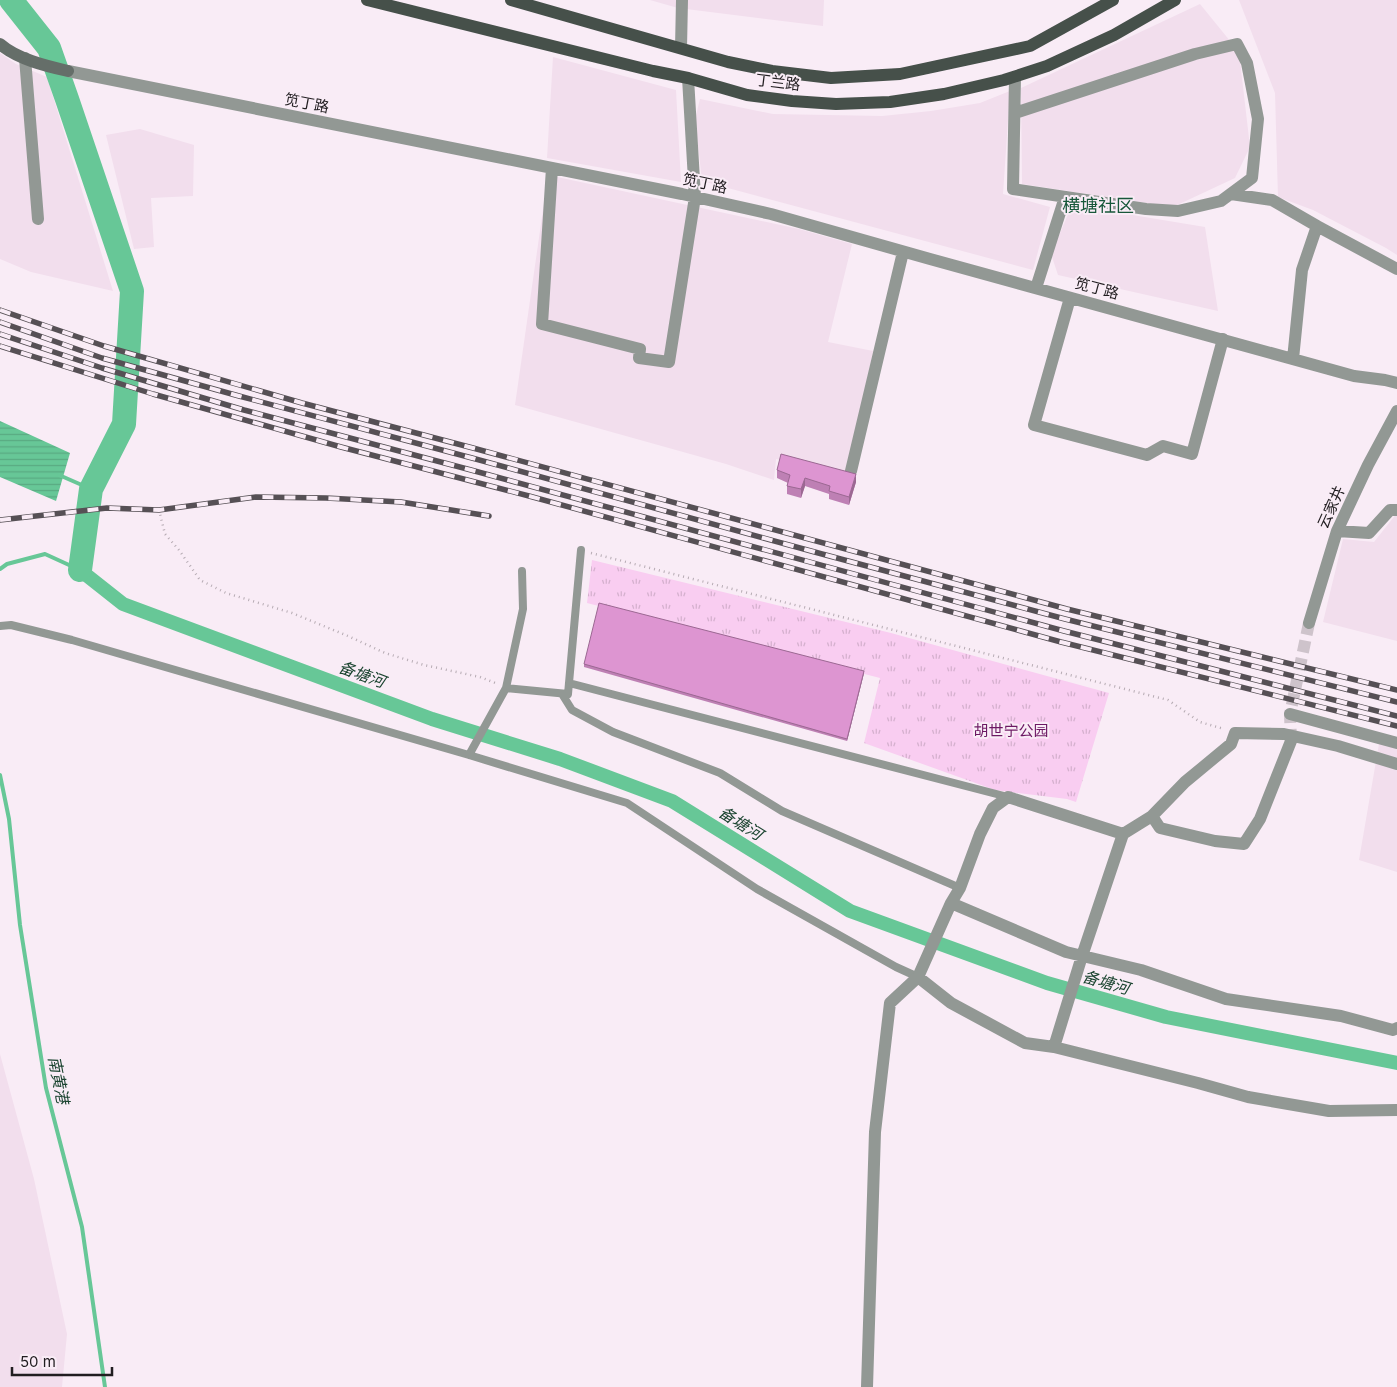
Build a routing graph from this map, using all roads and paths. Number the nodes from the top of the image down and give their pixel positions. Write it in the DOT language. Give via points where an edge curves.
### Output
graph roads {
  1 [pos="367,0"];
  2 [pos="511,0"];
  3 [pos="682,0"];
  4 [pos="1113,0"];
  5 [pos="1175,0"];
  6 [pos="0,44"];
  7 [pos="682,48"];
  8 [pos="25,58"];
  9 [pos="1015,77"];
  10 [pos="688,78"];
  11 [pos="1014,113"];
  12 [pos="552,168"];
  13 [pos="1231,194"];
  14 [pos="695,197"];
  15 [pos="1065,197"];
  16 [pos="38,219"];
  17 [pos="1317,226"];
  18 [pos="903,252"];
  19 [pos="1397,269"];
  20 [pos="1036,288"];
  21 [pos="1070,298"];
  22 [pos="1223,339"];
  23 [pos="1293,359"];
  24 [pos="1397,383"];
  25 [pos="1397,411"];
  26 [pos="851,471"];
  27 [pos="159,510"];
  28 [pos="1397,510"];
  29 [pos="1336,531"];
  30 [pos="581,550"];
  31 [pos="522,571"];
  32 [pos="1309,623"];
  33 [pos="0,626"];
  34 [pos="569,684"];
  35 [pos="506,688"];
  36 [pos="562,694"];
  37 [pos="1290,714"];
  38 [pos="1235,733"];
  39 [pos="1291,741"];
  40 [pos="1397,743"];
  41 [pos="469,755"];
  42 [pos="1397,764"];
  43 [pos="1008,797"];
  44 [pos="1152,816"];
  45 [pos="1123,834"];
  46 [pos="960,888"];
  47 [pos="951,903"];
  48 [pos="1082,956"];
  49 [pos="919,974"];
  50 [pos="1397,1028"];
  51 [pos="1054,1047"];
  52 [pos="1397,1110"];
  53 [pos="867,1387"];
  1 -- 10 [label="main road, 丁兰路"];
  2 -- 7 [label="main road, 丁兰路"];
  3 -- 7 [label="street"];
  4 -- 7 [label="main road, 丁兰路" via="1030,46 900,74 831,78 772,71"];
  5 -- 9 [label="main road, 丁兰路" via="1114,35"];
  6 -- 8 [label="street, 笕丁路"];
  8 -- 12 [label="street, 笕丁路" via="44,66"];
  8 -- 16 [label="street"];
  9 -- 10 [label="main road, 丁兰路" via="944,94 890,102 836,104 747,95"];
  9 -- 11 [label="street"];
  10 -- 14 [label="street"];
  11 -- 13 [label="street" via="1195,54 1237,44 1247,63 1258,119 1252,178"];
  11 -- 15 [label="street" via="1013,189"];
  12 -- 14 [label="street, 笕丁路"];
  12 -- 14 [label="street" via="542,324 640,349 639,358 669,362"];
  13 -- 15 [label="street" via="1221,201 1178,211"];
  13 -- 17 [label="street" via="1272,200"];
  14 -- 18 [label="street, 笕丁路" via="771,214"];
  15 -- 20 [label="street"];
  17 -- 19 [label="street"];
  17 -- 23 [label="street" via="1302,270"];
  18 -- 20 [label="street, 笕丁路"];
  18 -- 26 [label="street"];
  20 -- 21 [label="street, 笕丁路"];
  21 -- 22 [label="street, 笕丁路"];
  21 -- 22 [label="street" via="1034,426 1147,455 1164,446 1192,454"];
  22 -- 23 [label="street, 笕丁路"];
  23 -- 24 [label="street, 笕丁路" via="1354,376"];
  25 -- 29 [label="street, 云家井"];
  27 -- 35 [label="path" via="165,534 200,580 226,593 292,613 385,653 480,676"];
  28 -- 29 [label="street" via="1390,510 1369,533"];
  29 -- 32 [label="street, 云家井"];
  30 -- 34 [label="lane"];
  30 -- 38 [label="path" via="1168,700 1200,722"];
  31 -- 35 [label="lane" via="523,609"];
  33 -- 41 [label="lane" via="11,625 72,640"];
  34 -- 36 [label="lane" via="568,694"];
  34 -- 43 [label="lane"];
  35 -- 36 [label="lane"];
  35 -- 41 [label="lane"];
  36 -- 46 [label="lane" via="572,710 613,732 720,773 782,811"];
  37 -- 40 [label="street"];
  38 -- 42 [label="street" via="1284,734"];
  38 -- 44 [label="street" via="1231,744 1185,782"];
  39 -- 44 [label="street" via="1260,819 1244,844 1160,828"];
  41 -- 49 [label="lane" via="627,802 757,890 896,967"];
  43 -- 45 [label="street"];
  43 -- 46 [label="street" via="993,808"];
  44 -- 45 [label="street"];
  45 -- 48 [label="street"];
  46 -- 47 [label="street"];
  47 -- 48 [label="street"];
  47 -- 49 [label="street"];
  48 -- 50 [label="street" via="1141,970 1226,999 1341,1016 1393,1030"];
  48 -- 51 [label="street"];
  49 -- 51 [label="street" via="951,1003 1025,1044"];
  49 -- 53 [label="street" via="890,1003 875,1132"];
  51 -- 52 [label="street" via="1248,1097 1329,1111"];
}
